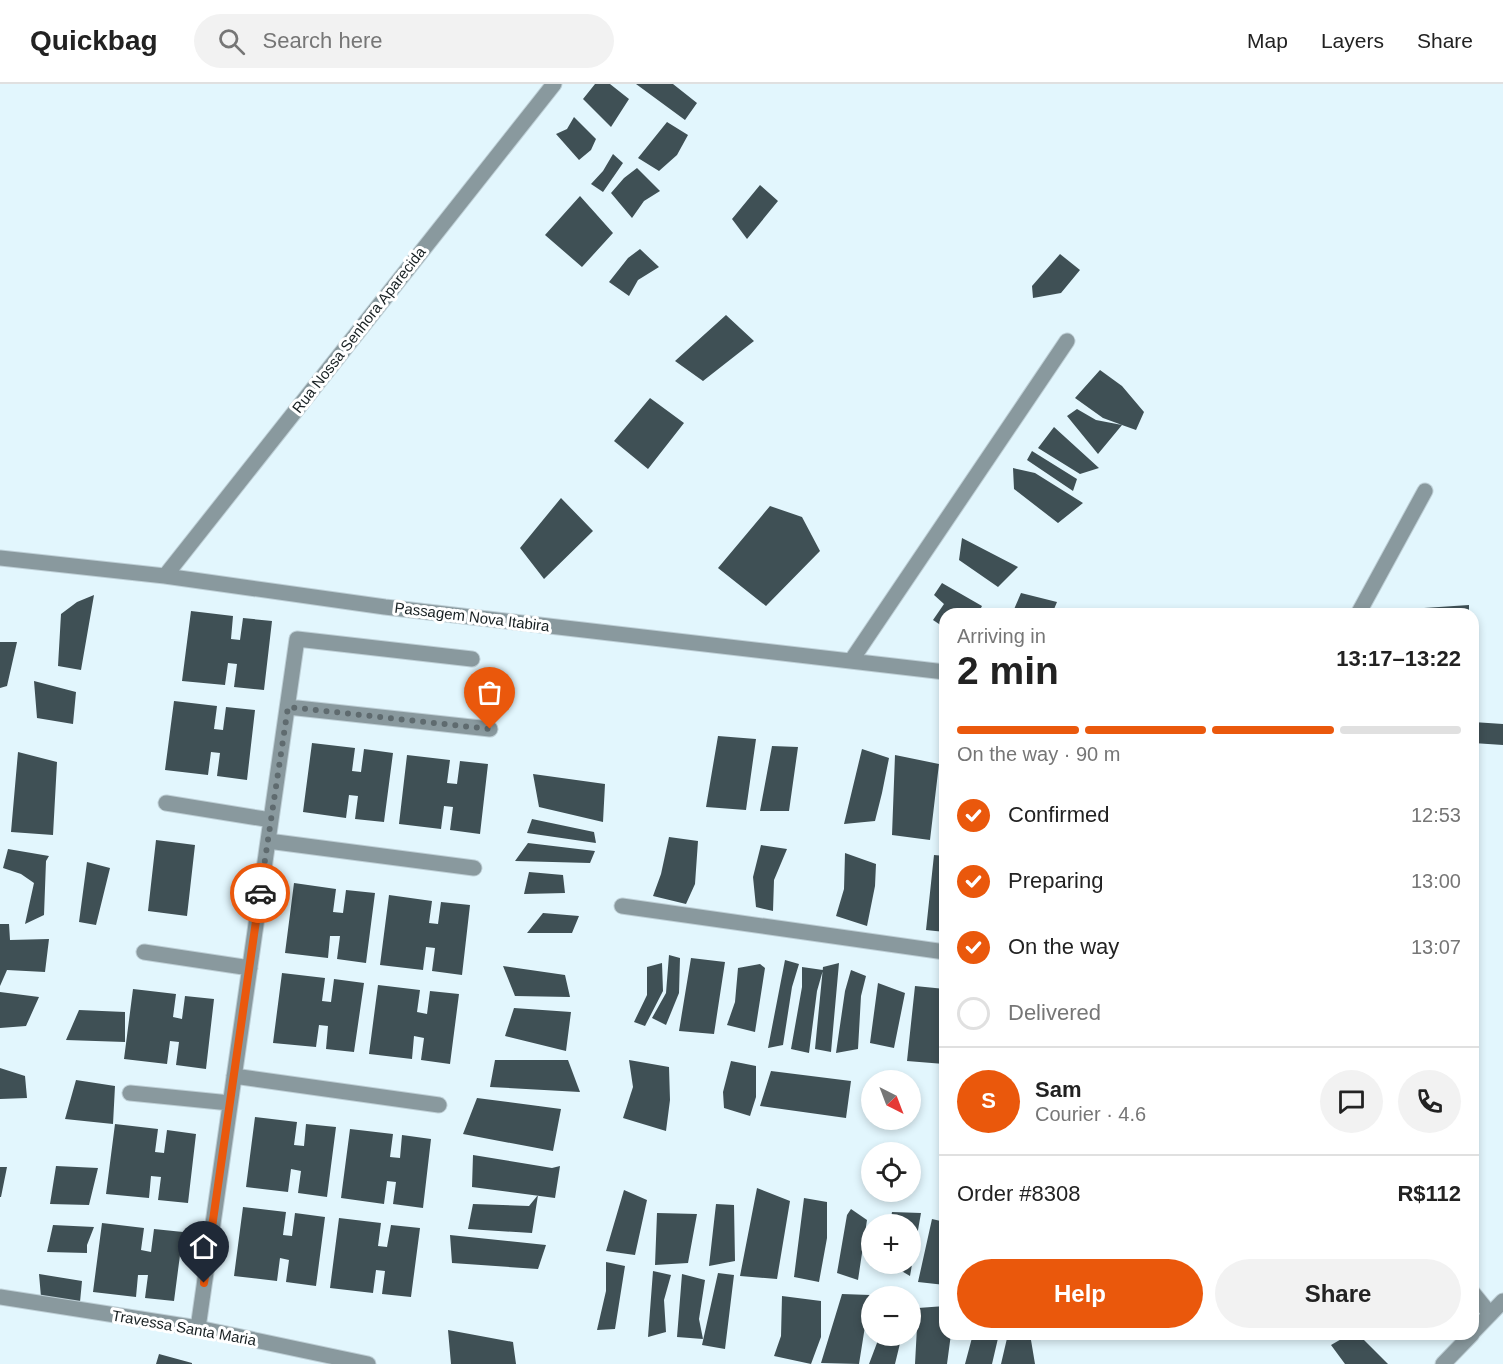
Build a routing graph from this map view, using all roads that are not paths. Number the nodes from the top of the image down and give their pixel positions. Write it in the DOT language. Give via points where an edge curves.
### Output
graph roads {
  1 [pos="554,84"];
  2 [pos="1066,341"];
  3 [pos="1425,492"];
  4 [pos="0,558"];
  5 [pos="165,576"];
  6 [pos="1361,608"];
  7 [pos="472,659"];
  8 [pos="851,661"];
  9 [pos="939,671"];
  10 [pos="288,707"];
  11 [pos="490,729"];
  12 [pos="166,803"];
  13 [pos="271,820"];
  14 [pos="268,841"];
  15 [pos="474,868"];
  16 [pos="622,906"];
  17 [pos="939,951"];
  18 [pos="144,952"];
  19 [pos="249,968"];
  20 [pos="234,1076"];
  21 [pos="130,1093"];
  22 [pos="230,1103"];
  23 [pos="439,1105"];
  24 [pos="0,1297"];
  25 [pos="1479,1300"];
  26 [pos="1503,1301"];
  27 [pos="1490,1314"];
  28 [pos="1479,1326"];
  29 [pos="198,1328"];
  30 [pos="1465,1340"];
  31 [pos="368,1364"];
  32 [pos="1443,1364"];
  1 -- 5 [label="street, Rua Nossa Senhora Aparecida"];
  2 -- 8 [label="street"];
  3 -- 6 [label="street"];
  4 -- 5 [label="street, Passagem Nova Itabira"];
  5 -- 8 [label="street, Passagem Nova Itabira" via="385,607"];
  7 -- 10 [label="street" via="297,639"];
  8 -- 9 [label="street, Passagem Nova Itabira"];
  10 -- 11 [label="street"];
  10 -- 13 [label="street"];
  12 -- 13 [label="street"];
  13 -- 14 [label="street"];
  14 -- 15 [label="street"];
  14 -- 19 [label="street"];
  16 -- 17 [label="street"];
  18 -- 19 [label="street"];
  19 -- 20 [label="street"];
  20 -- 22 [label="street"];
  20 -- 23 [label="street"];
  21 -- 22 [label="street"];
  22 -- 29 [label="street"];
  24 -- 29 [label="street, Travessa Santa Maria"];
  25 -- 27 [label="street"];
  26 -- 27 [label="street"];
  27 -- 28 [label="street"];
  29 -- 31 [label="street, Travessa Santa Maria"];
  30 -- 32 [label="street"];
}
